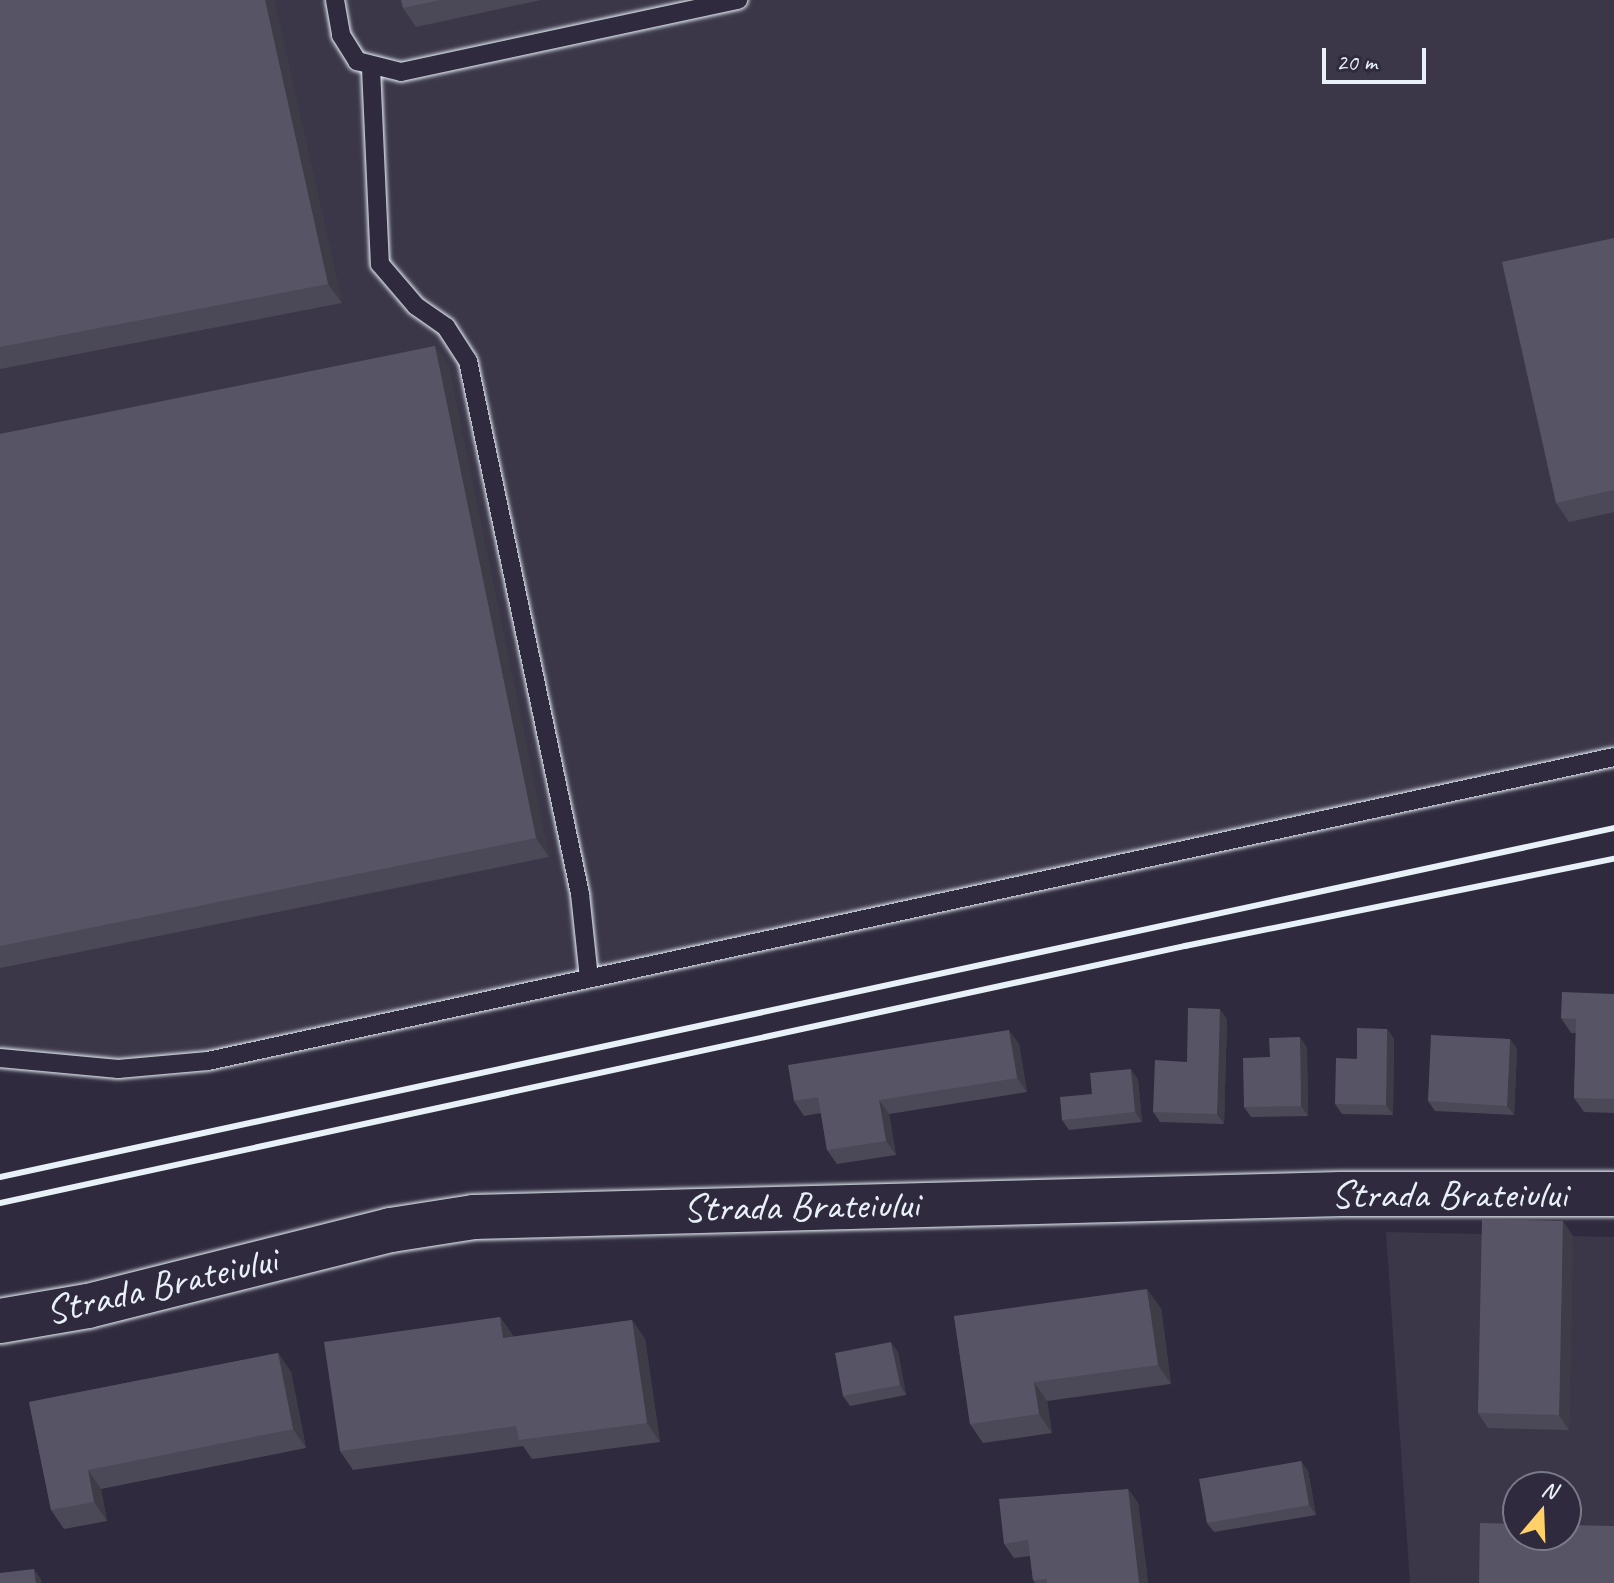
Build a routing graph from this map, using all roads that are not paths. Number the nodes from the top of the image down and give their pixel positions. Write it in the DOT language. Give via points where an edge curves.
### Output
graph roads {
  1 [pos="335,0"];
  2 [pos="738,0"];
  3 [pos="371,68"];
  4 [pos="1614,757"];
  5 [pos="589,978"];
  6 [pos="0,1058"];
  7 [pos="1614,1194"];
  8 [pos="0,1321"];
  1 -- 3 [label="lane" via="341,35 357,61"];
  2 -- 3 [label="lane" via="401,72"];
  3 -- 5 [label="lane" via="380,264 416,306 446,327 468,361 580,894"];
  4 -- 5 [label="lane"];
  5 -- 6 [label="lane" via="208,1061 118,1069"];
  7 -- 8 [label="main road, Strada Brateiului" via="1342,1194 474,1217 391,1230 88,1306"];
}
